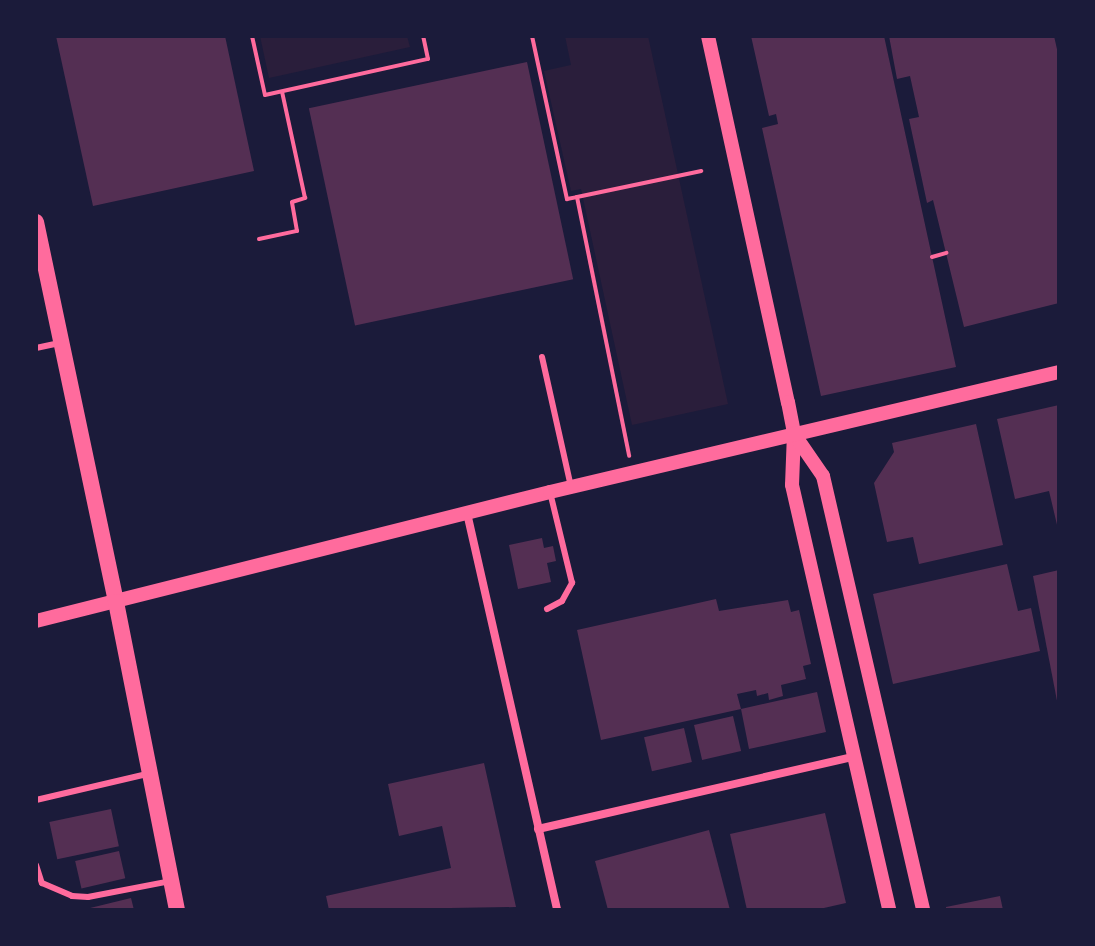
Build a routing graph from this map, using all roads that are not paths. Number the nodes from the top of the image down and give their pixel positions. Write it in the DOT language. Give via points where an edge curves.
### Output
graph roads {
  1 [pos="708,36"];
  2 [pos="36,222"];
  3 [pos="62,342"];
  4 [pos="36,348"];
  5 [pos="542,357"];
  6 [pos="1059,372"];
  7 [pos="794,433"];
  8 [pos="571,487"];
  9 [pos="550,492"];
  10 [pos="467,513"];
  11 [pos="116,602"];
  12 [pos="547,609"];
  13 [pos="36,621"];
  14 [pos="853,757"];
  15 [pos="150,773"];
  16 [pos="36,800"];
  17 [pos="538,829"];
  18 [pos="36,865"];
  19 [pos="171,881"];
  20 [pos="177,910"];
  21 [pos="557,910"];
  22 [pos="889,910"];
  23 [pos="923,910"];
  1 -- 7 [label="street"];
  2 -- 3 [label="main road"];
  3 -- 4 [label="lane"];
  3 -- 11 [label="main road"];
  5 -- 8 [label="lane"];
  6 -- 7 [label="street"];
  7 -- 8 [label="street"];
  7 -- 14 [label="street" via="792,485"];
  7 -- 23 [label="street" via="823,476"];
  8 -- 9 [label="street"];
  9 -- 10 [label="street"];
  9 -- 12 [label="lane" via="572,583 562,601"];
  10 -- 11 [label="street"];
  10 -- 17 [label="street"];
  11 -- 13 [label="street"];
  11 -- 15 [label="main road"];
  14 -- 17 [label="street"];
  14 -- 22 [label="street"];
  15 -- 16 [label="lane"];
  15 -- 19 [label="main road"];
  17 -- 21 [label="street"];
  18 -- 19 [label="lane" via="42,883 72,896"];
  19 -- 20 [label="main road"];
}
